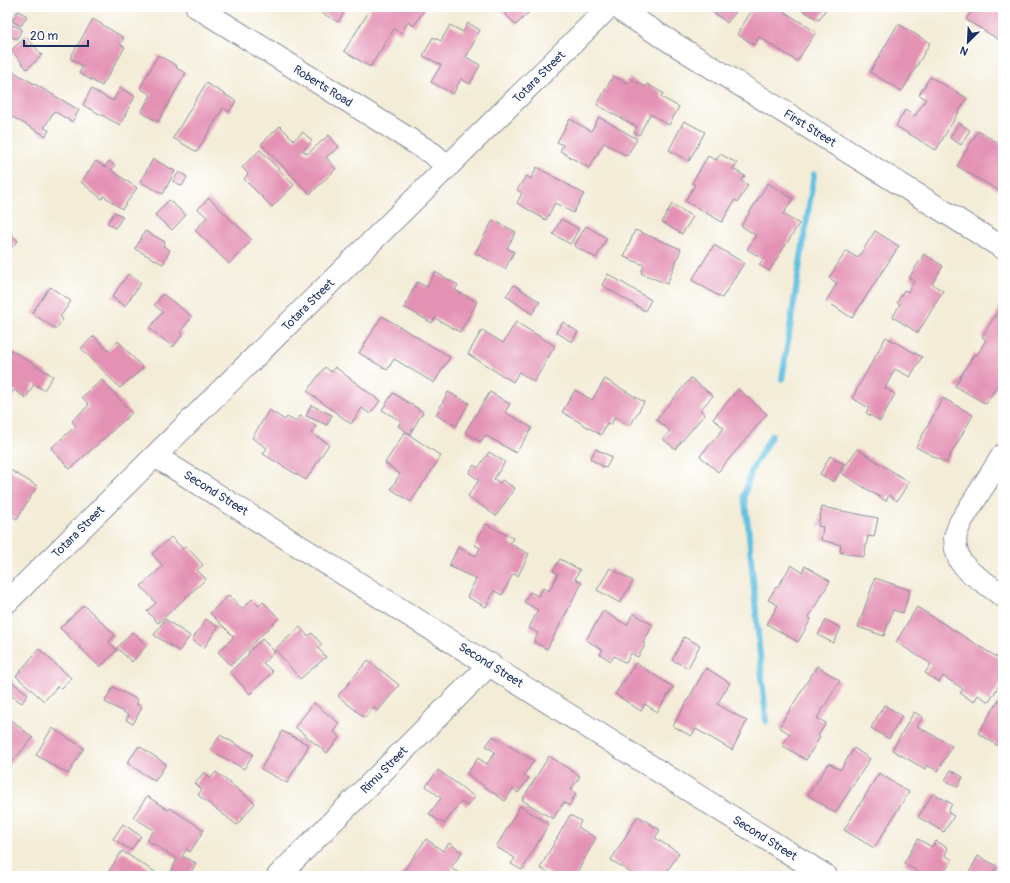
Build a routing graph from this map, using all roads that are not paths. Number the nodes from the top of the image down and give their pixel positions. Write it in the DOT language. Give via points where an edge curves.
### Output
graph roads {
  1 [pos="197,7"];
  2 [pos="609,7"];
  3 [pos="618,7"];
  4 [pos="448,167"];
  5 [pos="1003,248"];
  6 [pos="155,456"];
  7 [pos="1003,456"];
  8 [pos="1003,596"];
  9 [pos="7,602"];
  10 [pos="490,664"];
  11 [pos="278,876"];
  12 [pos="826,876"];
  1 -- 4 [label="street, Roberts Road" via="433,154"];
  2 -- 4 [label="street, Totara Street"];
  3 -- 5 [label="street, First Street"];
  4 -- 6 [label="street, Totara Street"];
  6 -- 9 [label="street, Totara Street"];
  6 -- 10 [label="street, Second Street"];
  7 -- 8 [label="street" via="960,523 956,549 960,561 970,572"];
  10 -- 11 [label="street, Rimu Street"];
  10 -- 12 [label="street, Second Street"];
}
